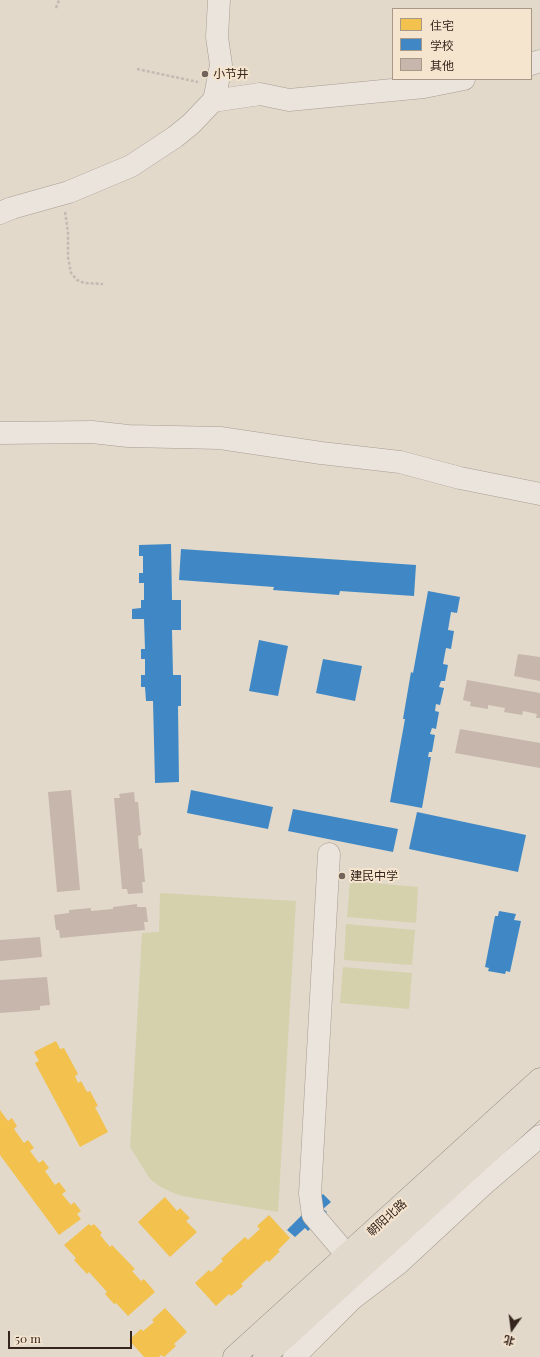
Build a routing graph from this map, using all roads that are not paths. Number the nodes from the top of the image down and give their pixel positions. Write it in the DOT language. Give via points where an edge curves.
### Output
graph roads {
  1 [pos="220,0"];
  2 [pos="459,80"];
  3 [pos="209,92"];
  4 [pos="0,213"];
  5 [pos="0,433"];
  6 [pos="540,494"];
  7 [pos="329,854"];
  8 [pos="540,1078"];
  9 [pos="540,1105"];
  10 [pos="510,1133"];
  11 [pos="536,1148"];
  12 [pos="347,1255"];
  13 [pos="234,1357"];
  14 [pos="264,1357"];
  15 [pos="294,1357"];
  1 -- 3 [label="street" via="217,37 221,65"];
  2 -- 3 [label="street" via="424,87 290,100 260,94"];
  3 -- 4 [label="street" via="191,124 131,166 83,187"];
  5 -- 6 [label="street" via="92,432 128,436 220,438 400,462 460,478"];
  7 -- 12 [label="street" via="310,1194 313,1216"];
  8 -- 12 [label="main road, 朝阳北路"];
  9 -- 10 [label="main road, 朝阳北路"];
  10 -- 11 [label="street"];
  10 -- 14 [label="main road, 朝阳北路"];
  11 -- 15 [label="street" via="483,1185 399,1263 352,1300"];
  12 -- 13 [label="main road, 朝阳北路"];
}
